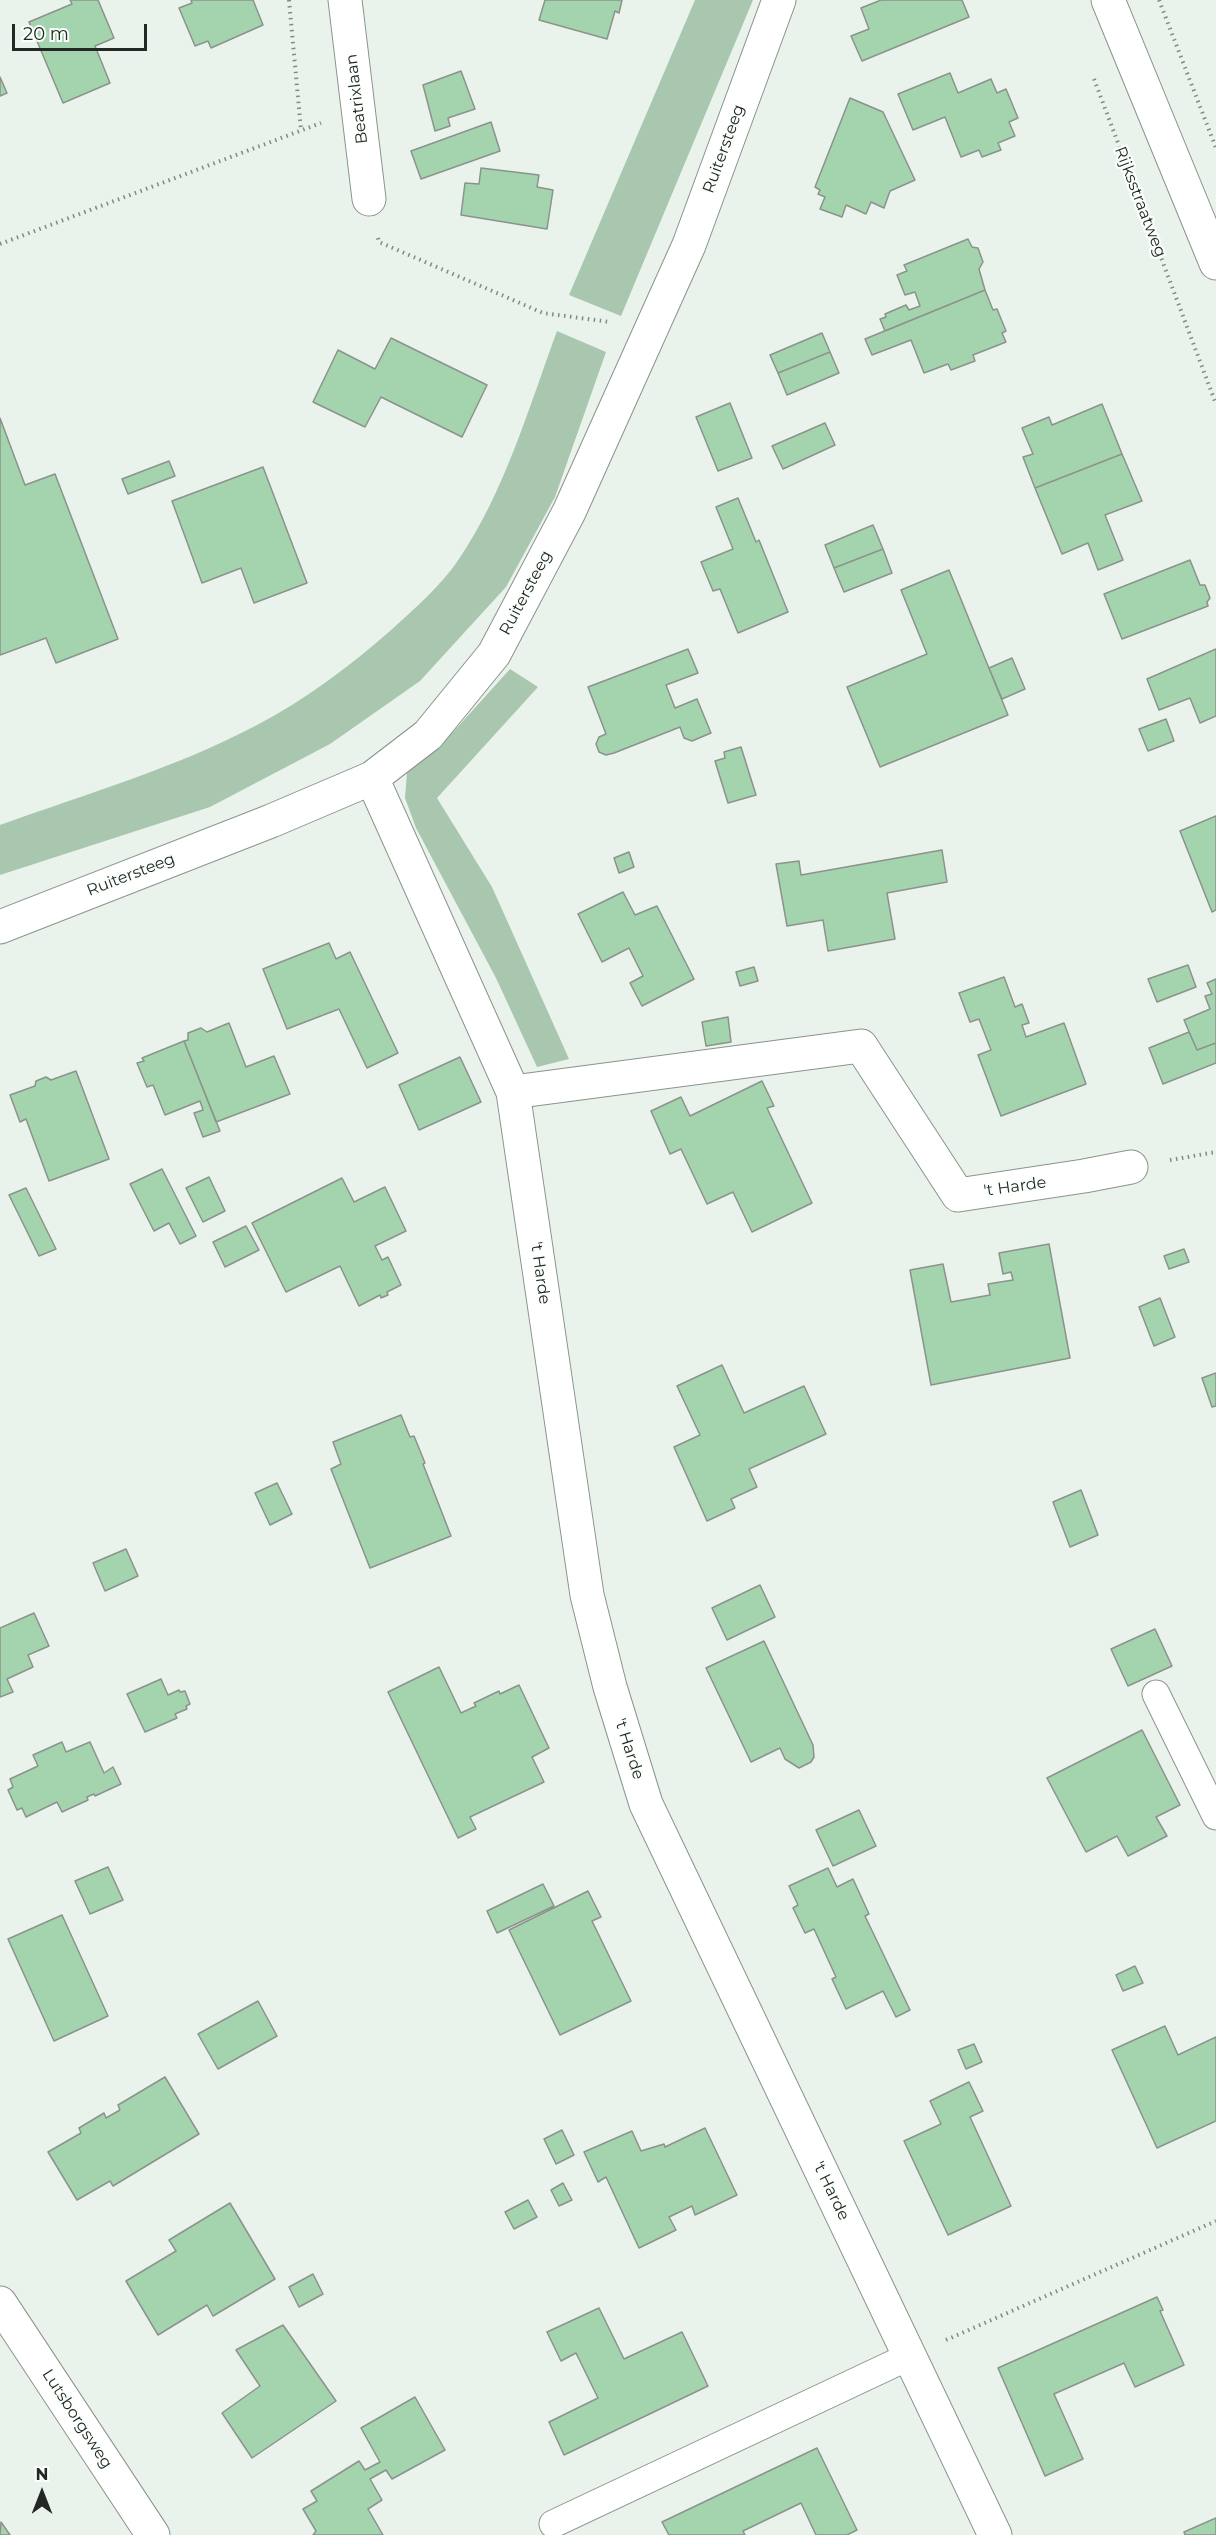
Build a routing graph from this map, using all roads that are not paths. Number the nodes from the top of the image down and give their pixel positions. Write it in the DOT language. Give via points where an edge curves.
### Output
graph roads {
  1 [pos="345,0"];
  2 [pos="779,0"];
  3 [pos="1108,0"];
  4 [pos="369,199"];
  5 [pos="1216,263"];
  6 [pos="372,778"];
  7 [pos="0,927"];
  8 [pos="513,1092"];
  9 [pos="1131,1167"];
  10 [pos="1156,1694"];
  11 [pos="1216,1816"];
  12 [pos="0,2302"];
  13 [pos="910,2356"];
  14 [pos="553,2524"];
  15 [pos="153,2535"];
  16 [pos="995,2535"];
  1 -- 4 [label="street, Beatrixlaan"];
  2 -- 6 [label="street, Ruitersteeg" via="689,245 653,328 568,512 494,654 428,735"];
  3 -- 5 [label="street"];
  6 -- 7 [label="street, Ruitersteeg"];
  6 -- 8 [label="street, 't Harde"];
  8 -- 9 [label="street, 't Harde" via="861,1046 958,1195"];
  8 -- 13 [label="street, 't Harde" via="587,1595 646,1804"];
  10 -- 11 [label="lane"];
  12 -- 15 [label="street, Lutsborgsweg"];
  13 -- 14 [label="lane"];
  13 -- 16 [label="street, 't Harde"];
}
